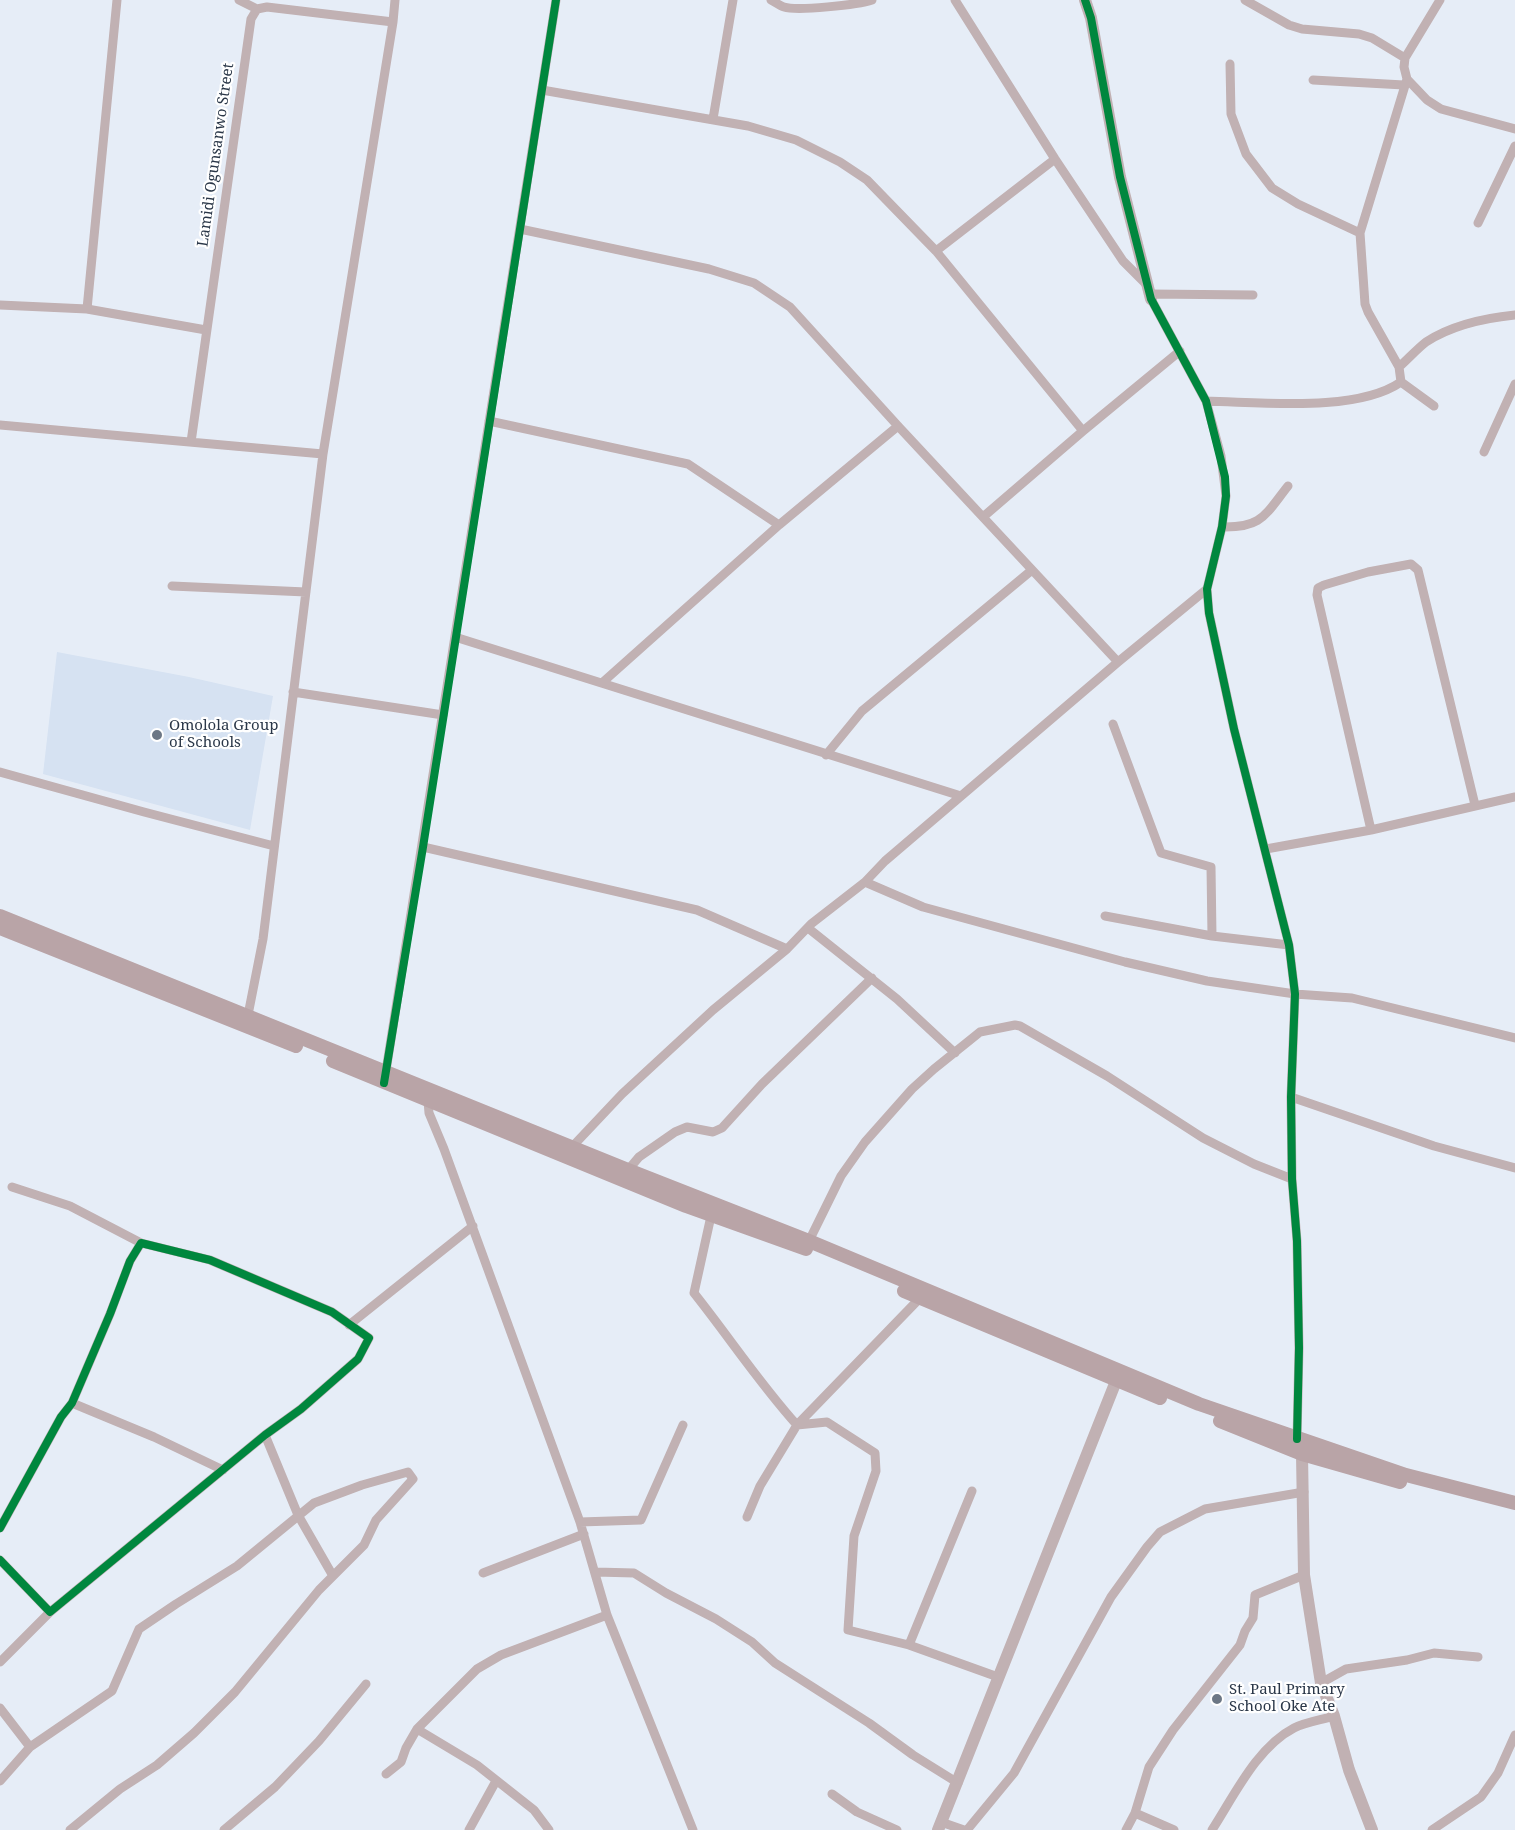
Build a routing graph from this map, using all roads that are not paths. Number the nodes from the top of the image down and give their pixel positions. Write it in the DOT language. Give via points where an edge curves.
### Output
graph roads {
  1 [pos="117,0"];
  2 [pos="239,0"];
  3 [pos="395,0"];
  4 [pos="556,0"];
  5 [pos="733,0"];
  6 [pos="771,0"];
  7 [pos="872,0"];
  8 [pos="955,0"];
  9 [pos="1085,0"];
  10 [pos="1440,0"];
  11 [pos="1248,1"];
  12 [pos="257,9"];
  13 [pos="393,22"];
  14 [pos="1405,58"];
  15 [pos="1230,64"];
  16 [pos="1313,80"];
  17 [pos="1406,82"];
  18 [pos="542,90"];
  19 [pos="713,119"];
  20 [pos="1515,129"];
  21 [pos="1515,146"];
  22 [pos="1055,159"];
  23 [pos="1478,223"];
  24 [pos="520,229"];
  25 [pos="1360,233"];
  26 [pos="936,251"];
  27 [pos="1150,293"];
  28 [pos="1253,295"];
  29 [pos="0,305"];
  30 [pos="87,309"];
  31 [pos="1514,315"];
  32 [pos="1515,327"];
  33 [pos="206,330"];
  34 [pos="1180,351"];
  35 [pos="1399,367"];
  36 [pos="1401,382"];
  37 [pos="1515,384"];
  38 [pos="1206,401"];
  39 [pos="1434,406"];
  40 [pos="489,421"];
  41 [pos="0,424"];
  42 [pos="898,426"];
  43 [pos="1083,430"];
  44 [pos="191,442"];
  45 [pos="1484,453"];
  46 [pos="323,454"];
  47 [pos="1288,486"];
  48 [pos="983,517"];
  49 [pos="779,525"];
  50 [pos="1222,527"];
  51 [pos="1032,570"];
  52 [pos="172,586"];
  53 [pos="1207,589"];
  54 [pos="306,592"];
  55 [pos="455,637"];
  56 [pos="1118,662"];
  57 [pos="603,682"];
  58 [pos="293,692"];
  59 [pos="443,715"];
  60 [pos="1113,724"];
  61 [pos="826,755"];
  62 [pos="0,772"];
  63 [pos="961,796"];
  64 [pos="1515,797"];
  65 [pos="1475,805"];
  66 [pos="1371,830"];
  67 [pos="274,846"];
  68 [pos="423,847"];
  69 [pos="1266,849"];
  70 [pos="865,882"];
  71 [pos="0,916"];
  72 [pos="1105,916"];
  73 [pos="0,928"];
  74 [pos="808,928"];
  75 [pos="1212,936"];
  76 [pos="1289,945"];
  77 [pos="787,949"];
  78 [pos="872,978"];
  79 [pos="1295,994"];
  80 [pos="248,1015"];
  81 [pos="1515,1038"];
  82 [pos="955,1053"];
  83 [pos="385,1078"];
  84 [pos="1291,1097"];
  85 [pos="428,1101"];
  86 [pos="572,1147"];
  87 [pos="1515,1168"];
  88 [pos="628,1170"];
  89 [pos="1292,1179"];
  90 [pos="12,1187"];
  91 [pos="711,1215"];
  92 [pos="473,1227"];
  93 [pos="809,1241"];
  94 [pos="141,1244"];
  95 [pos="920,1298"];
  96 [pos="349,1325"];
  97 [pos="1118,1376"];
  98 [pos="72,1403"];
  99 [pos="683,1425"];
  100 [pos="797,1425"];
  101 [pos="265,1435"];
  102 [pos="1297,1439"];
  103 [pos="1302,1454"];
  104 [pos="223,1470"];
  105 [pos="972,1491"];
  106 [pos="1304,1492"];
  107 [pos="1515,1503"];
  108 [pos="1515,1513"];
  109 [pos="298,1515"];
  110 [pos="747,1517"];
  111 [pos="580,1522"];
  112 [pos="0,1528"];
  113 [pos="584,1533"];
  114 [pos="0,1560"];
  115 [pos="596,1572"];
  116 [pos="483,1573"];
  117 [pos="1304,1575"];
  118 [pos="333,1576"];
  119 [pos="50,1612"];
  120 [pos="607,1615"];
  121 [pos="909,1645"];
  122 [pos="1478,1657"];
  123 [pos="0,1662"];
  124 [pos="998,1677"];
  125 [pos="1321,1683"];
  126 [pos="366,1684"];
  127 [pos="0,1708"];
  128 [pos="1334,1716"];
  129 [pos="417,1729"];
  130 [pos="1515,1735"];
  131 [pos="30,1747"];
  132 [pos="386,1774"];
  133 [pos="0,1781"];
  134 [pos="496,1781"];
  135 [pos="957,1783"];
  136 [pos="832,1794"];
  137 [pos="1135,1813"];
  138 [pos="939,1826"];
  139 [pos="70,1830"];
  140 [pos="224,1830"];
  141 [pos="469,1830"];
  142 [pos="549,1830"];
  143 [pos="693,1830"];
  144 [pos="897,1830"];
  145 [pos="965,1830"];
  146 [pos="1126,1830"];
  147 [pos="1174,1830"];
  148 [pos="1212,1830"];
  149 [pos="1372,1830"];
  150 [pos="1432,1830"];
  1 -- 30 [label="street"];
  2 -- 12 [label="street"];
  3 -- 13 [label="street"];
  4 -- 18 [label="street"];
  5 -- 19 [label="street"];
  6 -- 7 [label="street" via="783,8"];
  8 -- 22 [label="street"];
  9 -- 27 [label="street" via="1120,177"];
  10 -- 14 [label="street"];
  11 -- 14 [label="street" via="1288,25 1359,34"];
  12 -- 13 [label="street"];
  12 -- 33 [label="street, Lamidi Ogunsanwo Street" via="251,19"];
  13 -- 46 [label="street"];
  14 -- 17 [label="street"];
  15 -- 25 [label="street" via="1231,114 1252,163 1272,188"];
  16 -- 17 [label="street"];
  17 -- 20 [label="street" via="1441,109"];
  17 -- 25 [label="street"];
  18 -- 19 [label="street"];
  18 -- 24 [label="street"];
  19 -- 26 [label="street" via="796,140 840,162 867,180"];
  21 -- 23 [label="street"];
  22 -- 26 [label="street"];
  22 -- 27 [label="street" via="1123,261"];
  24 -- 40 [label="street"];
  24 -- 42 [label="street" via="709,268 754,283 790,307"];
  25 -- 35 [label="street" via="1365,304"];
  26 -- 43 [label="street"];
  27 -- 28 [label="street"];
  27 -- 34 [label="street"];
  29 -- 30 [label="street"];
  30 -- 33 [label="street"];
  31 -- 32 [label="street"];
  31 -- 35 [label="street" via="1481,319 1446,332 1427,342"];
  33 -- 44 [label="street, Lamidi Ogunsanwo Street"];
  34 -- 38 [label="street"];
  34 -- 43 [label="street"];
  35 -- 36 [label="street"];
  36 -- 38 [label="street" via="1382,394 1319,404"];
  36 -- 39 [label="street"];
  37 -- 45 [label="street"];
  38 -- 50 [label="street" via="1225,477"];
  40 -- 49 [label="street" via="688,464"];
  40 -- 55 [label="street"];
  41 -- 44 [label="street"];
  42 -- 48 [label="street"];
  42 -- 49 [label="street"];
  43 -- 48 [label="street"];
  44 -- 46 [label="street"];
  46 -- 54 [label="street"];
  47 -- 50 [label="street" via="1255,523"];
  48 -- 51 [label="street"];
  49 -- 57 [label="street"];
  50 -- 53 [label="street"];
  51 -- 56 [label="street"];
  51 -- 61 [label="street" via="862,711"];
  52 -- 54 [label="street"];
  53 -- 56 [label="street"];
  53 -- 69 [label="street" via="1213,638"];
  54 -- 58 [label="street"];
  55 -- 57 [label="street"];
  55 -- 59 [label="street"];
  56 -- 63 [label="street"];
  57 -- 61 [label="street"];
  58 -- 59 [label="street"];
  58 -- 67 [label="street"];
  59 -- 68 [label="street"];
  60 -- 75 [label="street" via="1161,853 1211,867"];
  61 -- 63 [label="street"];
  62 -- 67 [label="street"];
  63 -- 70 [label="street"];
  64 -- 65 [label="street"];
  65 -- 66 [label="street"];
  65 -- 66 [label="street" via="1418,570 1411,564 1368,572 1324,585 1318,588 1317,595"];
  66 -- 69 [label="street"];
  67 -- 80 [label="street"];
  68 -- 77 [label="street" via="698,910"];
  68 -- 83 [label="street"];
  69 -- 76 [label="street"];
  70 -- 74 [label="street"];
  70 -- 79 [label="street" via="923,907 1125,962 1207,981"];
  71 -- 80 [label="main road"];
  72 -- 75 [label="street"];
  73 -- 83 [label="main road"];
  74 -- 77 [label="street"];
  74 -- 78 [label="street"];
  75 -- 76 [label="street"];
  76 -- 79 [label="street"];
  77 -- 86 [label="street" via="704,1018"];
  78 -- 82 [label="street"];
  78 -- 88 [label="street" via="722,1128 712,1132 687,1127 675,1132 639,1157"];
  79 -- 81 [label="street" via="1352,998"];
  79 -- 84 [label="street"];
  80 -- 83 [label="main road"];
  82 -- 89 [label="street" via="980,1032 1020,1026 1203,1138"];
  82 -- 93 [label="street" via="912,1089 865,1142 841,1176"];
  83 -- 85 [label="main road"];
  83 -- 86 [label="main road"];
  84 -- 87 [label="street" via="1434,1146"];
  84 -- 89 [label="street"];
  85 -- 91 [label="main road"];
  85 -- 92 [label="street" via="429,1113"];
  86 -- 88 [label="main road"];
  88 -- 93 [label="main road"];
  89 -- 102 [label="street" via="1298,1240"];
  90 -- 94 [label="street" via="70,1206"];
  91 -- 95 [label="main road" via="803,1248"];
  91 -- 100 [label="street" via="694,1293"];
  92 -- 96 [label="street"];
  92 -- 111 [label="street"];
  93 -- 97 [label="main road"];
  94 -- 96 [label="street" via="210,1260 332,1312"];
  94 -- 98 [label="street" via="130,1261"];
  95 -- 97 [label="main road"];
  95 -- 100 [label="street"];
  96 -- 101 [label="street" via="369,1338 358,1359"];
  97 -- 102 [label="main road"];
  97 -- 103 [label="main road"];
  97 -- 124 [label="street"];
  98 -- 104 [label="street"];
  98 -- 112 [label="street"];
  99 -- 111 [label="street" via="641,1520"];
  100 -- 110 [label="street" via="760,1486"];
  100 -- 121 [label="street" via="827,1422 875,1452 876,1471 854,1536 848,1630"];
  101 -- 104 [label="street"];
  101 -- 109 [label="street"];
  102 -- 107 [label="main road" via="1406,1475"];
  103 -- 106 [label="street"];
  103 -- 108 [label="main road"];
  104 -- 119 [label="street"];
  105 -- 121 [label="street"];
  106 -- 117 [label="street"];
  106 -- 145 [label="street" via="1205,1509 1160,1533 1111,1596 1014,1773"];
  109 -- 118 [label="street"];
  109 -- 118 [label="street" via="314,1503 362,1485 408,1472 413,1479 376,1521 364,1545"];
  109 -- 131 [label="street" via="237,1566 138,1629 112,1691"];
  111 -- 113 [label="street"];
  113 -- 115 [label="street"];
  113 -- 116 [label="street"];
  114 -- 119 [label="street"];
  115 -- 120 [label="street"];
  115 -- 135 [label="street" via="633,1573 716,1619 752,1642 775,1663"];
  117 -- 125 [label="street"];
  117 -- 137 [label="street" via="1255,1595 1253,1618 1240,1645 1149,1767"];
  118 -- 139 [label="street" via="236,1692 202,1725"];
  119 -- 123 [label="street"];
  120 -- 129 [label="street" via="501,1655 477,1669"];
  120 -- 143 [label="street"];
  121 -- 124 [label="street"];
  122 -- 125 [label="street" via="1427,1654 1346,1669"];
  124 -- 135 [label="street"];
  125 -- 128 [label="street"];
  126 -- 140 [label="street" via="275,1787"];
  127 -- 131 [label="street"];
  128 -- 148 [label="street" via="1295,1728 1276,1739 1259,1757"];
  128 -- 149 [label="street"];
  129 -- 132 [label="street" via="401,1762"];
  129 -- 134 [label="street"];
  130 -- 150 [label="street" via="1498,1773 1481,1797"];
  131 -- 133 [label="street"];
  134 -- 141 [label="street"];
  134 -- 142 [label="street" via="534,1810"];
  135 -- 138 [label="street"];
  136 -- 144 [label="street" via="857,1812"];
  137 -- 146 [label="street"];
  137 -- 147 [label="street"];
  138 -- 145 [label="street"];
}
